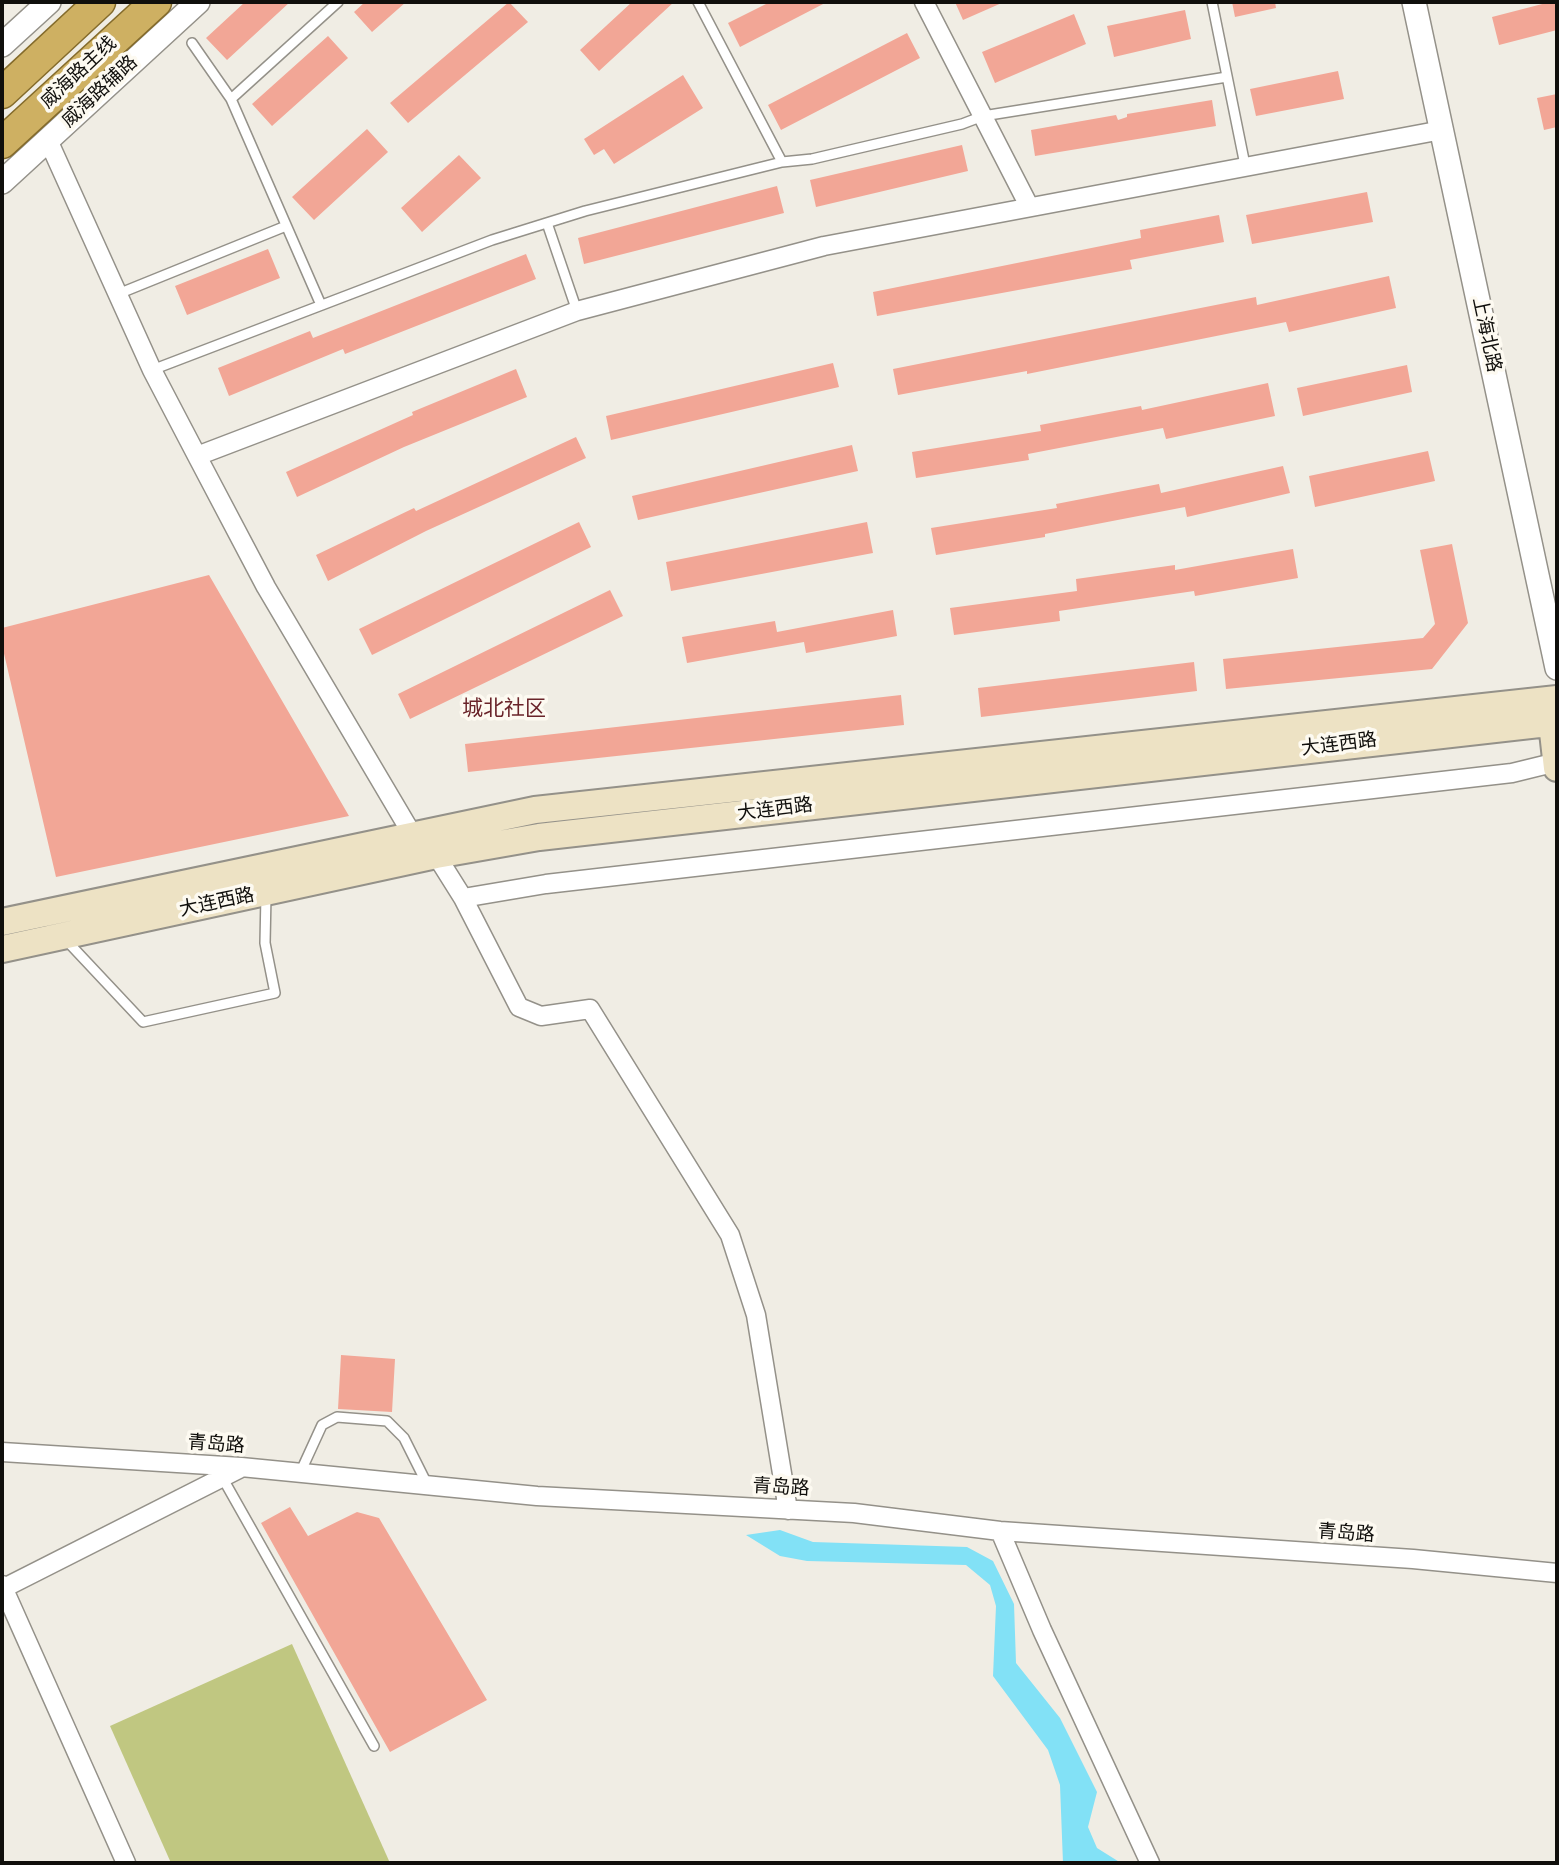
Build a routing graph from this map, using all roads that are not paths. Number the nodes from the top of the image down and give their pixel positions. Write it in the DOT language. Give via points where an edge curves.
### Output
graph roads {
  1 [pos="49,2"];
  2 [pos="100,2"];
  3 [pos="156,2"];
  4 [pos="198,2"];
  5 [pos="338,2"];
  6 [pos="698,2"];
  7 [pos="924,2"];
  8 [pos="1212,2"];
  9 [pos="1415,2"];
  10 [pos="192,43"];
  11 [pos="2,45"];
  12 [pos="1227,77"];
  13 [pos="2,93"];
  14 [pos="231,99"];
  15 [pos="983,116"];
  16 [pos="1442,130"];
  17 [pos="48,140"];
  18 [pos="2,143"];
  19 [pos="782,162"];
  20 [pos="1245,165"];
  21 [pos="2,182"];
  22 [pos="1029,206"];
  23 [pos="547,223"];
  24 [pos="286,226"];
  25 [pos="118,295"];
  26 [pos="321,306"];
  27 [pos="577,311"];
  28 [pos="152,370"];
  29 [pos="197,456"];
  30 [pos="1557,668"];
  31 [pos="1556,714"];
  32 [pos="1557,764"];
  33 [pos="412,834"];
  34 [pos="436,855"];
  35 [pos="266,892"];
  36 [pos="463,898"];
  37 [pos="2,922"];
  38 [pos="62,936"];
  39 [pos="2,949"];
  40 [pos="2,1452"];
  41 [pos="241,1468"];
  42 [pos="300,1473"];
  43 [pos="222,1477"];
  44 [pos="427,1486"];
  45 [pos="789,1510"];
  46 [pos="1000,1531"];
  47 [pos="1557,1573"];
  48 [pos="2,1588"];
  49 [pos="374,1746"];
  50 [pos="125,1863"];
  51 [pos="1150,1863"];
  1 -- 11 [label="street"];
  2 -- 13 [label="highway, 威海路主线"];
  3 -- 18 [label="highway, 威海路主线"];
  4 -- 17 [label="street, 威海路辅路"];
  5 -- 14 [label="lane"];
  6 -- 19 [label="lane"];
  7 -- 15 [label="street"];
  8 -- 12 [label="lane"];
  9 -- 16 [label="street, 上海北路"];
  10 -- 14 [label="lane"];
  12 -- 15 [label="lane"];
  12 -- 20 [label="lane"];
  14 -- 24 [label="lane"];
  15 -- 19 [label="lane" via="812,159"];
  15 -- 22 [label="street"];
  16 -- 20 [label="street"];
  16 -- 30 [label="street, 上海北路"];
  17 -- 21 [label="street, 威海路辅路"];
  17 -- 25 [label="street"];
  19 -- 23 [label="lane"];
  20 -- 22 [label="street"];
  22 -- 27 [label="street" via="824,246"];
  23 -- 26 [label="lane"];
  23 -- 27 [label="lane"];
  24 -- 25 [label="lane"];
  24 -- 26 [label="lane"];
  25 -- 28 [label="street"];
  26 -- 28 [label="lane"];
  27 -- 29 [label="street"];
  28 -- 29 [label="street"];
  29 -- 33 [label="street" via="266,587"];
  31 -- 32 [label="main road"];
  31 -- 33 [label="main road, 大连西路" via="535,810"];
  31 -- 34 [label="main road, 大连西路" via="539,837"];
  32 -- 36 [label="street" via="1498,775 546,884"];
  33 -- 37 [label="main road, 大连西路"];
  34 -- 35 [label="main road, 大连西路"];
  34 -- 36 [label="street"];
  35 -- 38 [label="main road, 大连西路"];
  35 -- 38 [label="lane" via="265,943 275,993 143,1021"];
  36 -- 45 [label="street" via="519,1007 541,1016 590,1009 730,1235 756,1315"];
  38 -- 39 [label="main road, 大连西路"];
  40 -- 41 [label="street, 青岛路"];
  41 -- 42 [label="street, 青岛路"];
  41 -- 43 [label="street"];
  42 -- 44 [label="street, 青岛路"];
  42 -- 44 [label="lane" via="322,1425 337,1417 387,1421 404,1437"];
  43 -- 48 [label="street"];
  43 -- 49 [label="lane"];
  44 -- 45 [label="street, 青岛路"];
  45 -- 46 [label="street, 青岛路"];
  46 -- 47 [label="street, 青岛路"];
  46 -- 51 [label="street"];
  48 -- 50 [label="street"];
}
